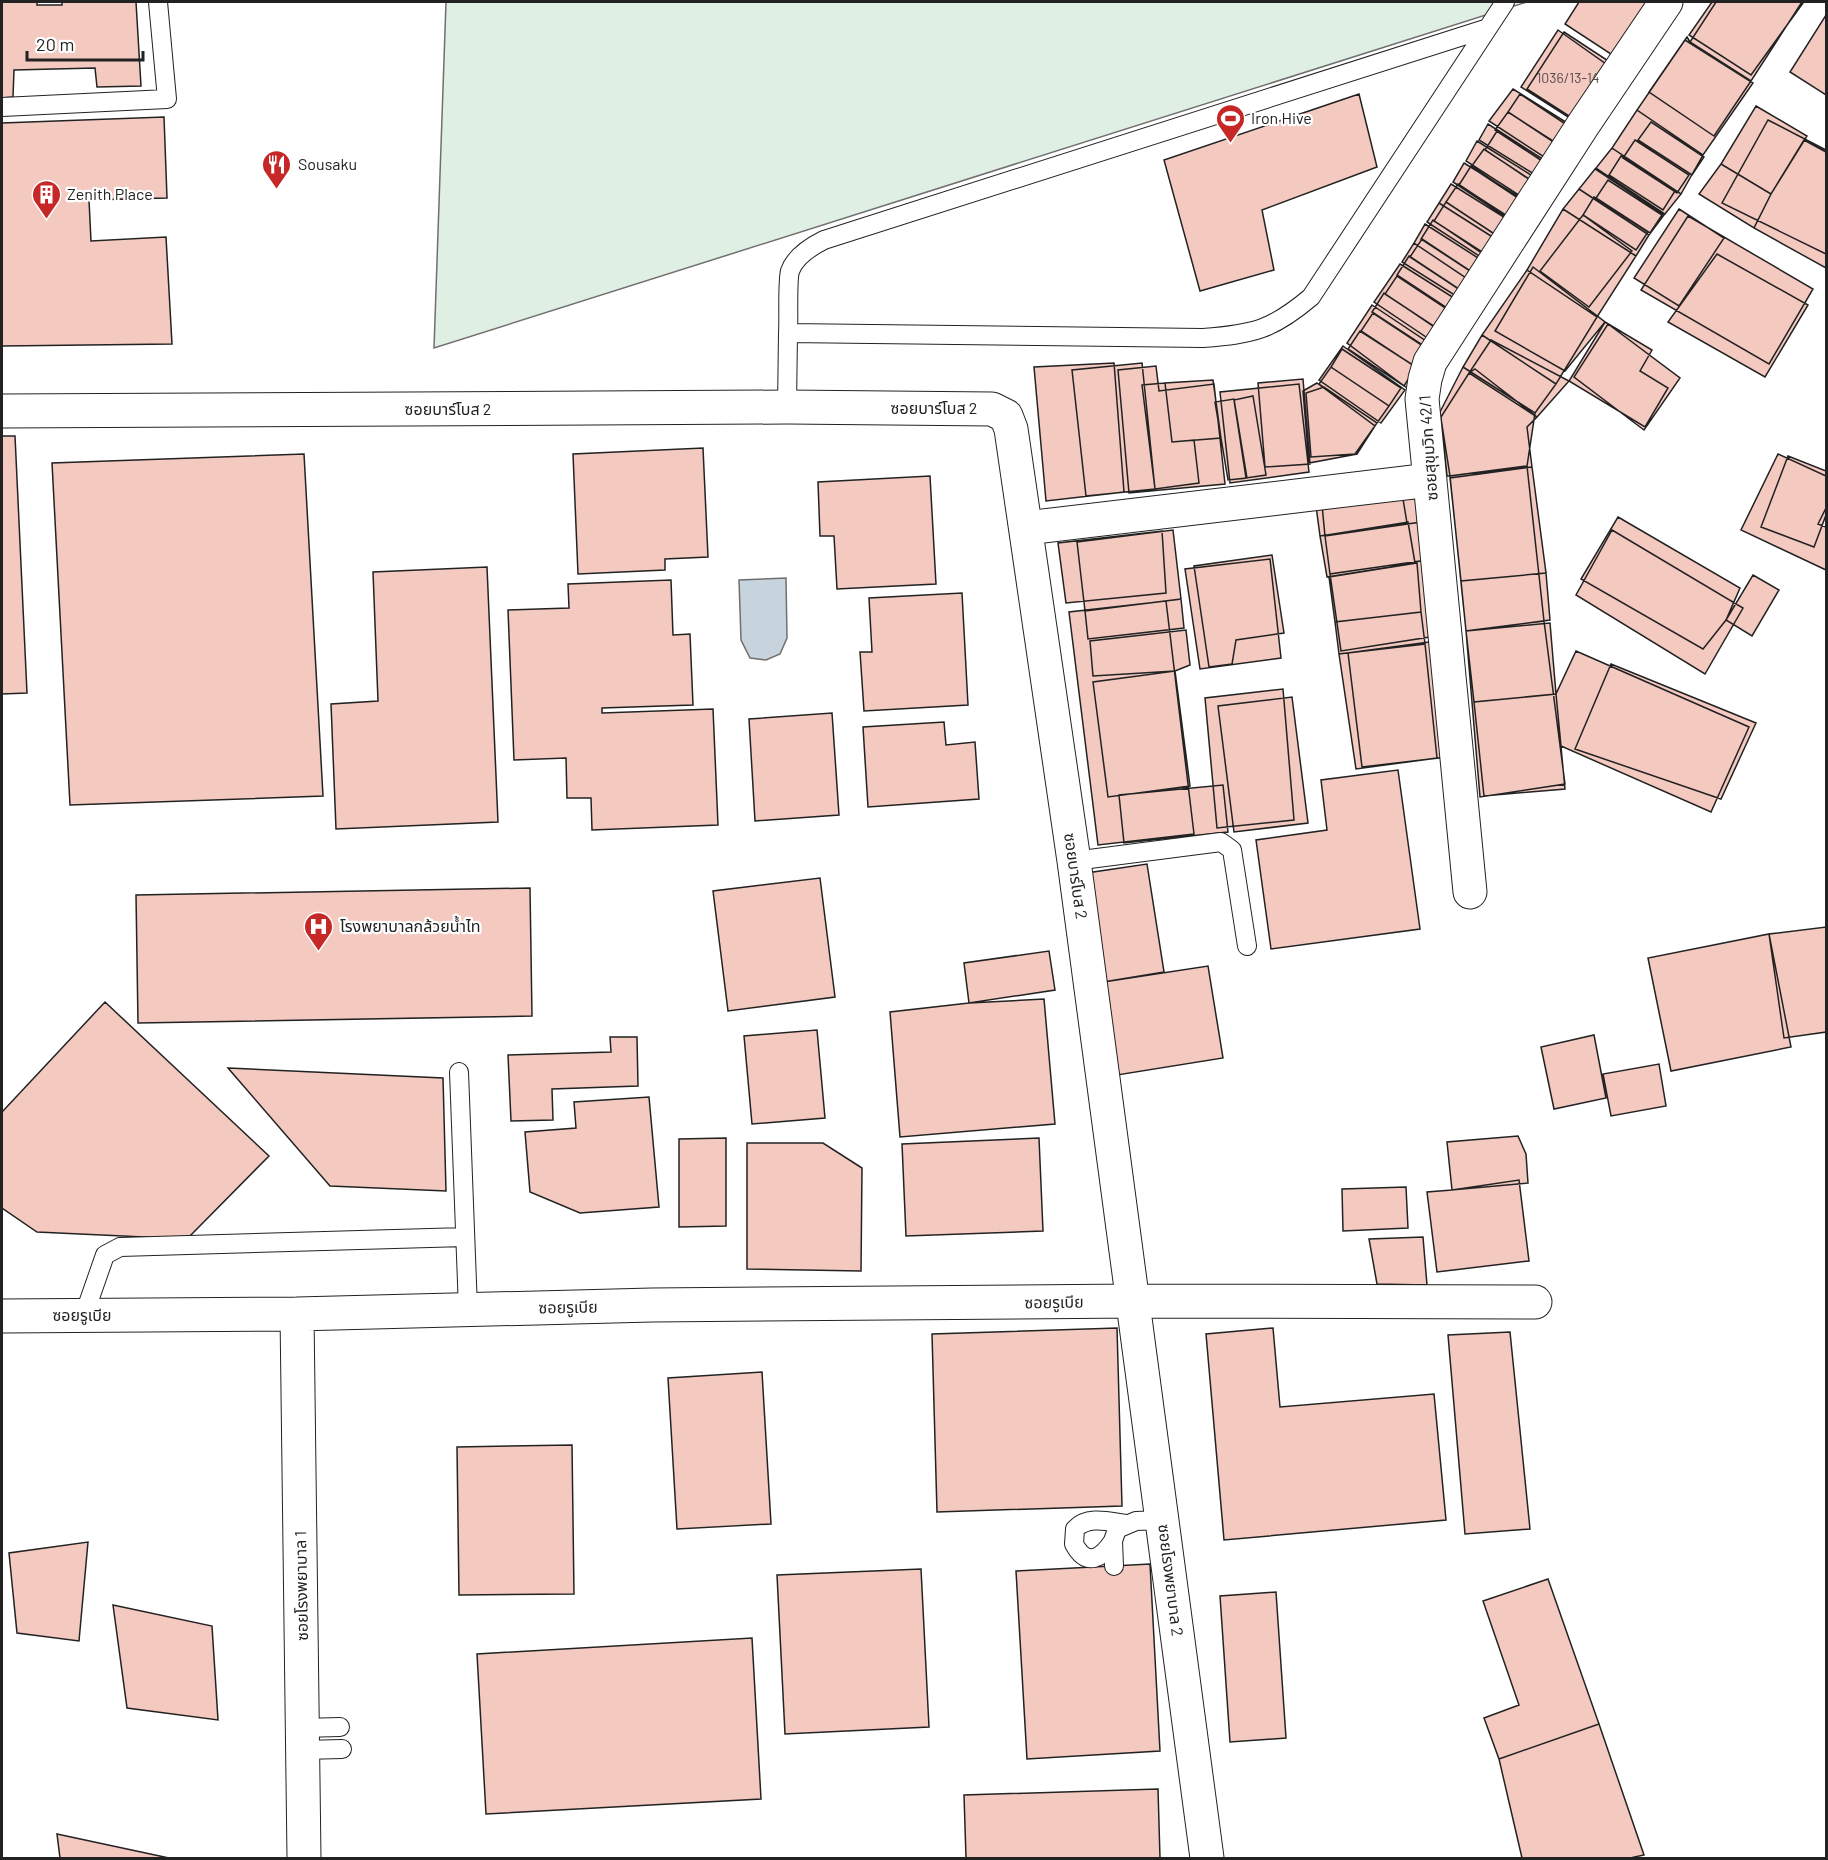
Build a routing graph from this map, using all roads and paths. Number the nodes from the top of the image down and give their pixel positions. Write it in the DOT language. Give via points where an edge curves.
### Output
graph roads {
  1 [pos="158,2"];
  2 [pos="1505,2"];
  3 [pos="1666,2"];
  4 [pos="1488,28"];
  5 [pos="2,107"];
  6 [pos="788,333"];
  7 [pos="787,407"];
  8 [pos="2,411"];
  9 [pos="1430,480"];
  10 [pos="1026,528"];
  11 [pos="1074,861"];
  12 [pos="1470,892"];
  13 [pos="1246,946"];
  14 [pos="459,1072"];
  15 [pos="465,1237"];
  16 [pos="1134,1301"];
  17 [pos="1535,1302"];
  18 [pos="468,1309"];
  19 [pos="297,1314"];
  20 [pos="84,1315"];
  21 [pos="2,1316"];
  22 [pos="1163,1520"];
  23 [pos="1126,1524"];
  24 [pos="1113,1541"];
  25 [pos="1114,1566"];
  26 [pos="340,1727"];
  27 [pos="302,1739"];
  28 [pos="342,1749"];
  29 [pos="304,1858"];
  30 [pos="1207,1858"];
  1 -- 5 [label="lane" via="167,99"];
  2 -- 4 [label="lane"];
  3 -- 9 [label="street, ซอยสุขุมวิท 42/1" via="1430,362 1422,399"];
  4 -- 6 [label="lane" via="824,240 805,252 790,271"];
  4 -- 6 [label="lane" via="1311,297 1262,330 1203,338"];
  6 -- 7 [label="lane"];
  7 -- 8 [label="street, ซอยบาร์โบส 2"];
  7 -- 10 [label="street, ซอยบาร์โบส 2" via="992,409 1006,416"];
  9 -- 10 [label="street"];
  9 -- 12 [label="street, ซอยสุขุมวิท 42/1"];
  10 -- 11 [label="street, ซอยบาร์โบส 2"];
  11 -- 13 [label="lane" via="1221,842 1232,850"];
  11 -- 16 [label="street, ซอยบาร์โบส 2"];
  14 -- 15 [label="lane"];
  15 -- 18 [label="lane"];
  15 -- 20 [label="lane" via="120,1247 105,1255"];
  16 -- 17 [label="street, ซอยรูเบีย"];
  16 -- 18 [label="street, ซอยรูเบีย" via="652,1315"];
  16 -- 22 [label="street, ซอยโรงพยาบาล 2"];
  18 -- 19 [label="street, ซอยรูเบีย"];
  19 -- 20 [label="street, ซอยรูเบีย"];
  19 -- 27 [label="street, ซอยโรงพยาบาล 1"];
  20 -- 21 [label="street, ซอยรูเบีย"];
  22 -- 23 [label="lane"];
  22 -- 30 [label="street, ซอยโรงพยาบาล 2"];
  23 -- 24 [label="lane" via="1117,1529"];
  23 -- 24 [label="lane" via="1094,1521 1075,1529 1074,1544 1085,1557 1098,1557"];
  24 -- 25 [label="lane"];
  26 -- 27 [label="lane"];
  27 -- 28 [label="lane"];
  27 -- 29 [label="street, ซอยโรงพยาบาล 1"];
}
